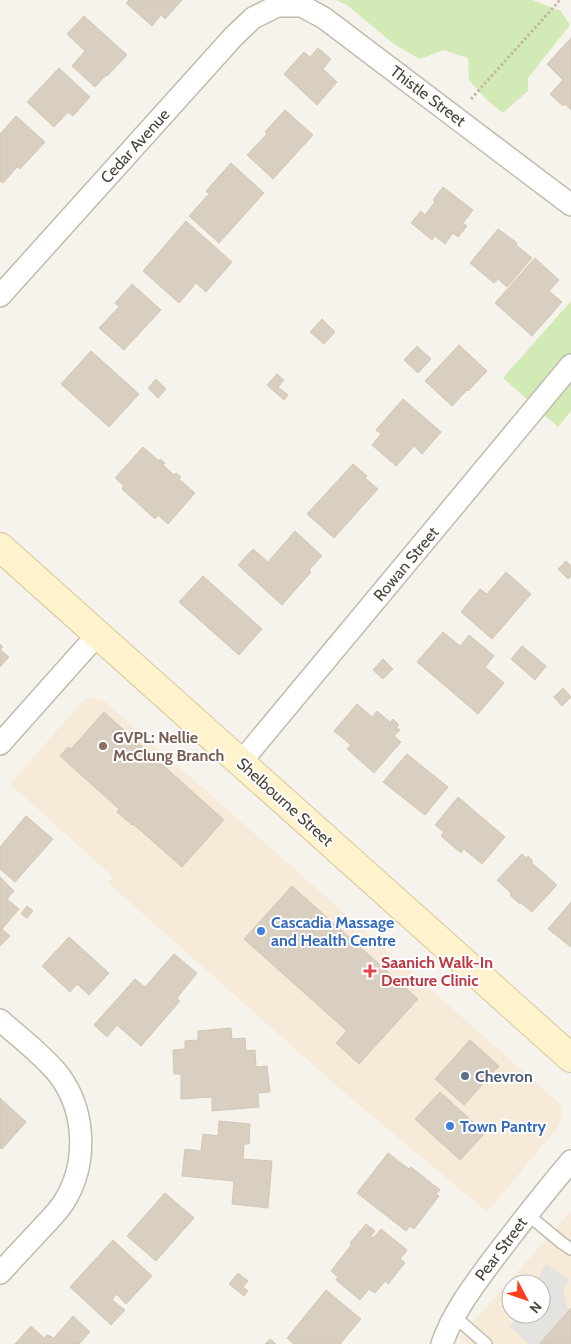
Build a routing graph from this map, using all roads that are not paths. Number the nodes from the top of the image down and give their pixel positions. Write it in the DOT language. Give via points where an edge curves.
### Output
graph roads {
  1 [pos="277,6"];
  2 [pos="571,206"];
  3 [pos="0,296"];
  4 [pos="571,365"];
  5 [pos="0,547"];
  6 [pos="98,634"];
  7 [pos="0,744"];
  8 [pos="241,762"];
  9 [pos="0,1020"];
  10 [pos="571,1058"];
  11 [pos="571,1161"];
  12 [pos="527,1214"];
  13 [pos="571,1248"];
  14 [pos="0,1273"];
  15 [pos="454,1316"];
  16 [pos="442,1344"];
  17 [pos="486,1344"];
  1 -- 2 [label="street, Thistle Street" via="302,6 324,18"];
  1 -- 3 [label="street, Cedar Avenue" via="253,18 234,36"];
  4 -- 8 [label="street, Rowan Street"];
  5 -- 6 [label="main road, Shelbourne Street"];
  6 -- 7 [label="street"];
  6 -- 8 [label="main road, Shelbourne Street"];
  8 -- 10 [label="main road, Shelbourne Street"];
  9 -- 14 [label="street" via="60,1076 77,1113 81,1134 78,1168 64,1201"];
  11 -- 12 [label="street, Pear Street"];
  12 -- 13 [label="lane"];
  12 -- 15 [label="street, Pear Street"];
  15 -- 16 [label="street, Pear Street"];
  15 -- 17 [label="lane"];
}
